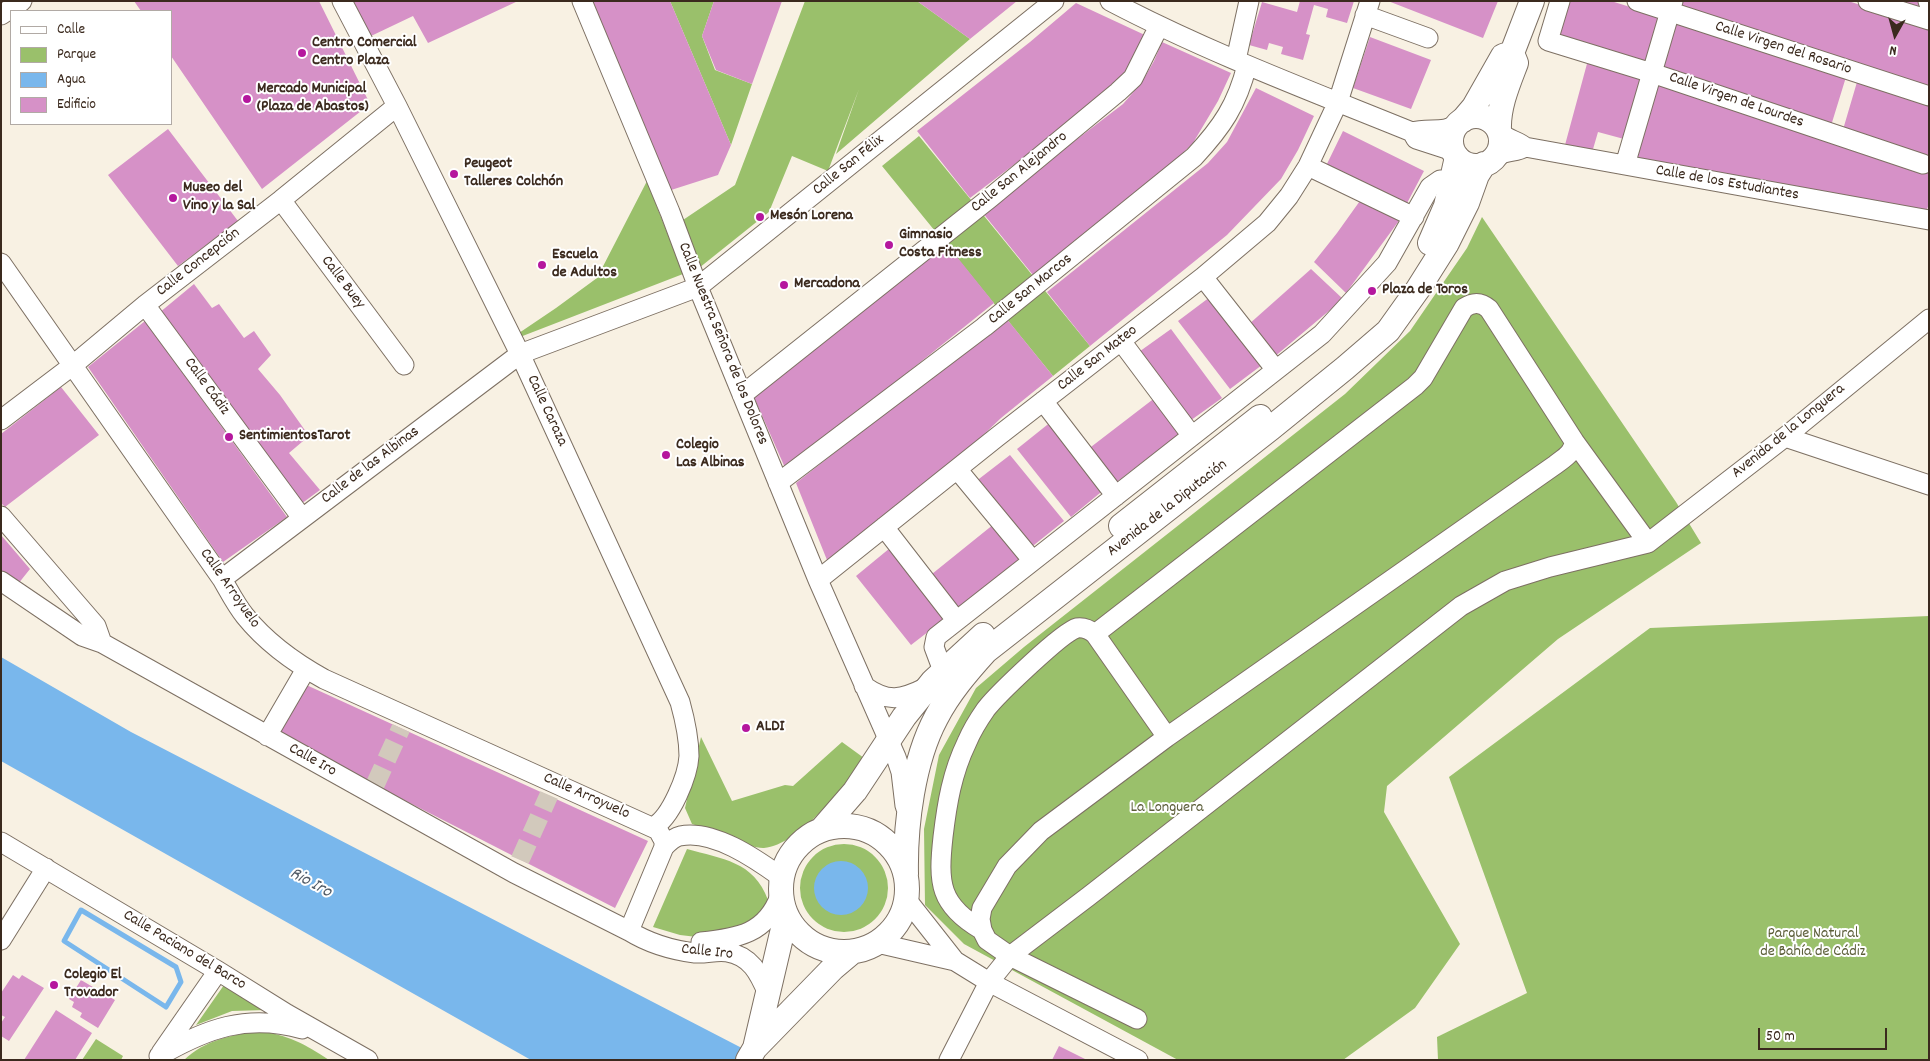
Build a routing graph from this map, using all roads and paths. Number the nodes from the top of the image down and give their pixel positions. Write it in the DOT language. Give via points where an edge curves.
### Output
graph roads {
  1 [pos="22,1"];
  2 [pos="342,1"];
  3 [pos="582,1"];
  4 [pos="1054,1"];
  5 [pos="1110,1"];
  6 [pos="1248,1"];
  7 [pos="1532,1"];
  8 [pos="1560,1"];
  9 [pos="1637,1"];
  10 [pos="1868,1"];
  11 [pos="1671,7"];
  12 [pos="1368,8"];
  13 [pos="1,15"];
  14 [pos="1929,20"];
  15 [pos="1159,26"];
  16 [pos="1428,38"];
  17 [pos="1512,53"];
  18 [pos="1242,62"];
  19 [pos="1652,73"];
  20 [pos="1929,96"];
  21 [pos="1338,102"];
  22 [pos="397,106"];
  23 [pos="1460,122"];
  24 [pos="1499,131"];
  25 [pos="1412,132"];
  26 [pos="1524,147"];
  27 [pos="1455,154"];
  28 [pos="1490,161"];
  29 [pos="1923,164"];
  30 [pos="1625,165"];
  31 [pos="1308,166"];
  32 [pos="1453,180"];
  33 [pos="281,200"];
  34 [pos="1414,217"];
  35 [pos="1929,220"];
  36 [pos="1,263"];
  37 [pos="1203,277"];
  38 [pos="698,287"];
  39 [pos="145,305"];
  40 [pos="1929,319"];
  41 [pos="1121,341"];
  42 [pos="520,354"];
  43 [pos="404,365"];
  44 [pos="72,366"];
  45 [pos="1276,370"];
  46 [pos="742,395"];
  47 [pos="1043,401"];
  48 [pos="1,420"];
  49 [pos="1192,436"];
  50 [pos="1785,436"];
  51 [pos="1574,441"];
  52 [pos="957,469"];
  53 [pos="778,483"];
  54 [pos="1929,485"];
  55 [pos="1116,496"];
  56 [pos="1,516"];
  57 [pos="302,518"];
  58 [pos="884,527"];
  59 [pos="1648,543"];
  60 [pos="1033,561"];
  61 [pos="222,579"];
  62 [pos="1,580"];
  63 [pos="818,580"];
  64 [pos="65,590"];
  65 [pos="46,610"];
  66 [pos="956,620"];
  67 [pos="1095,634"];
  68 [pos="102,643"];
  69 [pos="306,669"];
  70 [pos="935,679"];
  71 [pos="864,686"];
  72 [pos="267,736"];
  73 [pos="1166,737"];
  74 [pos="889,741"];
  75 [pos="677,797"];
  76 [pos="653,827"];
  77 [pos="908,828"];
  78 [pos="822,829"];
  79 [pos="696,835"];
  80 [pos="1,842"];
  81 [pos="664,847"];
  82 [pos="46,868"];
  83 [pos="906,874"];
  84 [pos="783,897"];
  85 [pos="907,900"];
  86 [pos="982,930"];
  87 [pos="629,931"];
  88 [pos="1,940"];
  89 [pos="877,943"];
  90 [pos="852,952"];
  91 [pos="1010,956"];
  92 [pos="955,961"];
  93 [pos="218,971"];
  94 [pos="989,982"];
  95 [pos="768,994"];
  96 [pos="1137,1020"];
  97 [pos="326,1037"];
  98 [pos="751,1054"];
  99 [pos="157,1058"];
  100 [pos="368,1060"];
  101 [pos="949,1060"];
  102 [pos="1138,1060"];
  1 -- 13 [label="street"];
  2 -- 22 [label="street, Calle Caraza"];
  3 -- 38 [label="street, Calle Nuestra Señora de los Dolores"];
  4 -- 38 [label="street, Calle San Félix"];
  5 -- 15 [label="street"];
  6 -- 18 [label="street, Calle San Marcos"];
  7 -- 17 [label="main road"];
  8 -- 19 [label="street, Calle Virgen de Lourdes" via="1548,41"];
  9 -- 11 [label="street, Calle Virgen del Rosario"];
  10 -- 14 [label="street"];
  11 -- 19 [label="street"];
  11 -- 20 [label="street, Calle Virgen del Rosario"];
  12 -- 16 [label="street"];
  12 -- 21 [label="street, Calle San Mateo"];
  15 -- 18 [label="street"];
  15 -- 46 [label="street, Calle San Alejandro" via="1133,78 1118,92 982,205"];
  17 -- 23 [label="main road" via="1503,56 1474,107"];
  17 -- 24 [label="main road" via="1516,62 1498,118"];
  18 -- 21 [label="street"];
  18 -- 53 [label="street, Calle San Marcos" via="1242,87 1232,108 1218,131 1194,157 984,327"];
  19 -- 29 [label="street, Calle Virgen de Lourdes"];
  19 -- 30 [label="street"];
  21 -- 25 [label="street"];
  21 -- 31 [label="street, Calle San Mateo"];
  22 -- 33 [label="street, Calle Concepción"];
  22 -- 42 [label="street, Calle Caraza"];
  23 -- 24 [label="main road" via="1469,117 1483,117"];
  23 -- 25 [label="street" via="1445,130"];
  23 -- 27 [label="main road" via="1452,137"];
  24 -- 26 [label="street, Calle de los Estudiantes" via="1505,138 1520,142"];
  24 -- 28 [label="main road" via="1501,144"];
  25 -- 27 [label="street" via="1416,138"];
  26 -- 28 [label="street, Calle de los Estudiantes" via="1506,151"];
  26 -- 30 [label="street, Calle de los Estudiantes"];
  27 -- 28 [label="main road" via="1466,164"];
  27 -- 32 [label="main road, Avenida de la Diputación"];
  28 -- 77 [label="main road, Avenida de la Diputación" via="1477,175 1448,243 1388,331 1271,428 986,651 969,670 950,694 924,747"];
  30 -- 35 [label="street, Calle de los Estudiantes"];
  31 -- 34 [label="street"];
  31 -- 37 [label="street, Calle San Mateo" via="1267,223"];
  32 -- 34 [label="street" via="1440,180 1430,187"];
  32 -- 70 [label="main road, Avenida de la Diputación" via="1429,247 1405,283 1361,335 974,642"];
  33 -- 39 [label="street, Calle Concepción"];
  33 -- 43 [label="street, Calle Buey"];
  34 -- 45 [label="street" via="1387,263 1352,303 1322,334"];
  36 -- 44 [label="street, Calle Arroyuelo"];
  37 -- 41 [label="street, Calle San Mateo"];
  37 -- 45 [label="street"];
  38 -- 42 [label="street, Calle San Félix"];
  38 -- 46 [label="street, Calle Nuestra Señora de los Dolores"];
  39 -- 44 [label="street, Calle Concepción"];
  39 -- 57 [label="street, Calle Cádiz"];
  40 -- 50 [label="street, Avenida de la Longuera"];
  41 -- 47 [label="street, Calle San Mateo"];
  41 -- 49 [label="street"];
  42 -- 57 [label="street, Calle de las Albinas"];
  42 -- 75 [label="street, Calle Caraza" via="680,702 688,729 689,758"];
  44 -- 48 [label="street, Calle Concepción"];
  44 -- 61 [label="street, Calle Arroyuelo"];
  45 -- 49 [label="street"];
  46 -- 53 [label="street, Calle Nuestra Señora de los Dolores"];
  47 -- 52 [label="street, Calle San Mateo"];
  47 -- 55 [label="street"];
  49 -- 55 [label="street"];
  50 -- 54 [label="street"];
  50 -- 59 [label="street, Avenida de la Longuera"];
  51 -- 59 [label="street"];
  51 -- 67 [label="street" via="1488,309 1479,304 1469,305 1415,386"];
  51 -- 73 [label="street" via="1570,454 1555,465"];
  52 -- 58 [label="street, Calle San Mateo"];
  52 -- 60 [label="street"];
  53 -- 63 [label="street, Calle Nuestra Señora de los Dolores"];
  55 -- 60 [label="street"];
  56 -- 64 [label="street"];
  57 -- 61 [label="street, Calle de las Albinas"];
  58 -- 63 [label="street, Calle San Mateo"];
  58 -- 66 [label="street"];
  59 -- 91 [label="street" via="1505,581 1461,606"];
  60 -- 66 [label="street"];
  61 -- 69 [label="street, Calle Arroyuelo" via="249,621 265,638"];
  62 -- 65 [label="street, Calle Iro"];
  63 -- 71 [label="street, Calle Nuestra Señora de los Dolores"];
  64 -- 65 [label="street" via="67,599 63,607 55,612"];
  64 -- 68 [label="street" via="96,626"];
  65 -- 68 [label="street, Calle Iro" via="82,636"];
  66 -- 70 [label="street" via="934,642"];
  67 -- 73 [label="street"];
  67 -- 86 [label="street" via="1084,628 1072,630 1022,672 984,712 954,772 946,812 941,879 952,908"];
  68 -- 72 [label="street, Calle Iro"];
  69 -- 72 [label="street"];
  69 -- 76 [label="street, Calle Arroyuelo" via="404,722 551,789"];
  70 -- 71 [label="street" via="908,696 893,698 875,694"];
  70 -- 74 [label="main road, Avenida de la Diputación"];
  71 -- 74 [label="street, Calle Nuestra Señora de los Dolores"];
  72 -- 87 [label="street, Calle Iro" via="517,866"];
  73 -- 86 [label="street" via="1041,830 1015,857 982,908"];
  74 -- 77 [label="street, Calle Nuestra Señora de los Dolores" via="901,772"];
  74 -- 78 [label="main road, Avenida de la Diputación" via="855,791"];
  75 -- 76 [label="street, Calle Caraza" via="662,821"];
  75 -- 79 [label="street" via="679,820"];
  76 -- 81 [label="street" via="662,835"];
  77 -- 83 [label="main road, Avenida de la Diputación"];
  78 -- 83 [label="main road" via="849,825 874,833 894,850"];
  78 -- 84 [label="main road" via="800,843 785,864"];
  79 -- 81 [label="street" via="678,836"];
  79 -- 84 [label="street" via="727,844 758,860"];
  80 -- 82 [label="street, Calle Paciano del Barco"];
  81 -- 87 [label="street"];
  82 -- 88 [label="street"];
  82 -- 93 [label="street, Calle Paciano del Barco"];
  83 -- 85 [label="main road"];
  84 -- 87 [label="street, Calle Iro" via="761,926 741,936 700,942"];
  84 -- 90 [label="main road" via="793,928 802,937 826,950"];
  84 -- 95 [label="main road"];
  85 -- 89 [label="main road" via="896,925"];
  85 -- 92 [label="street"];
  86 -- 91 [label="street" via="987,940"];
  87 -- 95 [label="street, Calle Iro" via="664,948 698,953 726,952 742,957 758,971"];
  89 -- 90 [label="main road"];
  89 -- 92 [label="street"];
  90 -- 98 [label="main road" via="832,968"];
  91 -- 94 [label="street"];
  91 -- 96 [label="street"];
  92 -- 94 [label="street"];
  93 -- 97 [label="street, Calle Paciano del Barco"];
  93 -- 99 [label="street"];
  94 -- 101 [label="street"];
  94 -- 102 [label="street"];
  95 -- 98 [label="main road"];
  97 -- 99 [label="street" via="288,1025 239,1023 185,1041"];
  97 -- 100 [label="street, Calle Paciano del Barco"];
}
